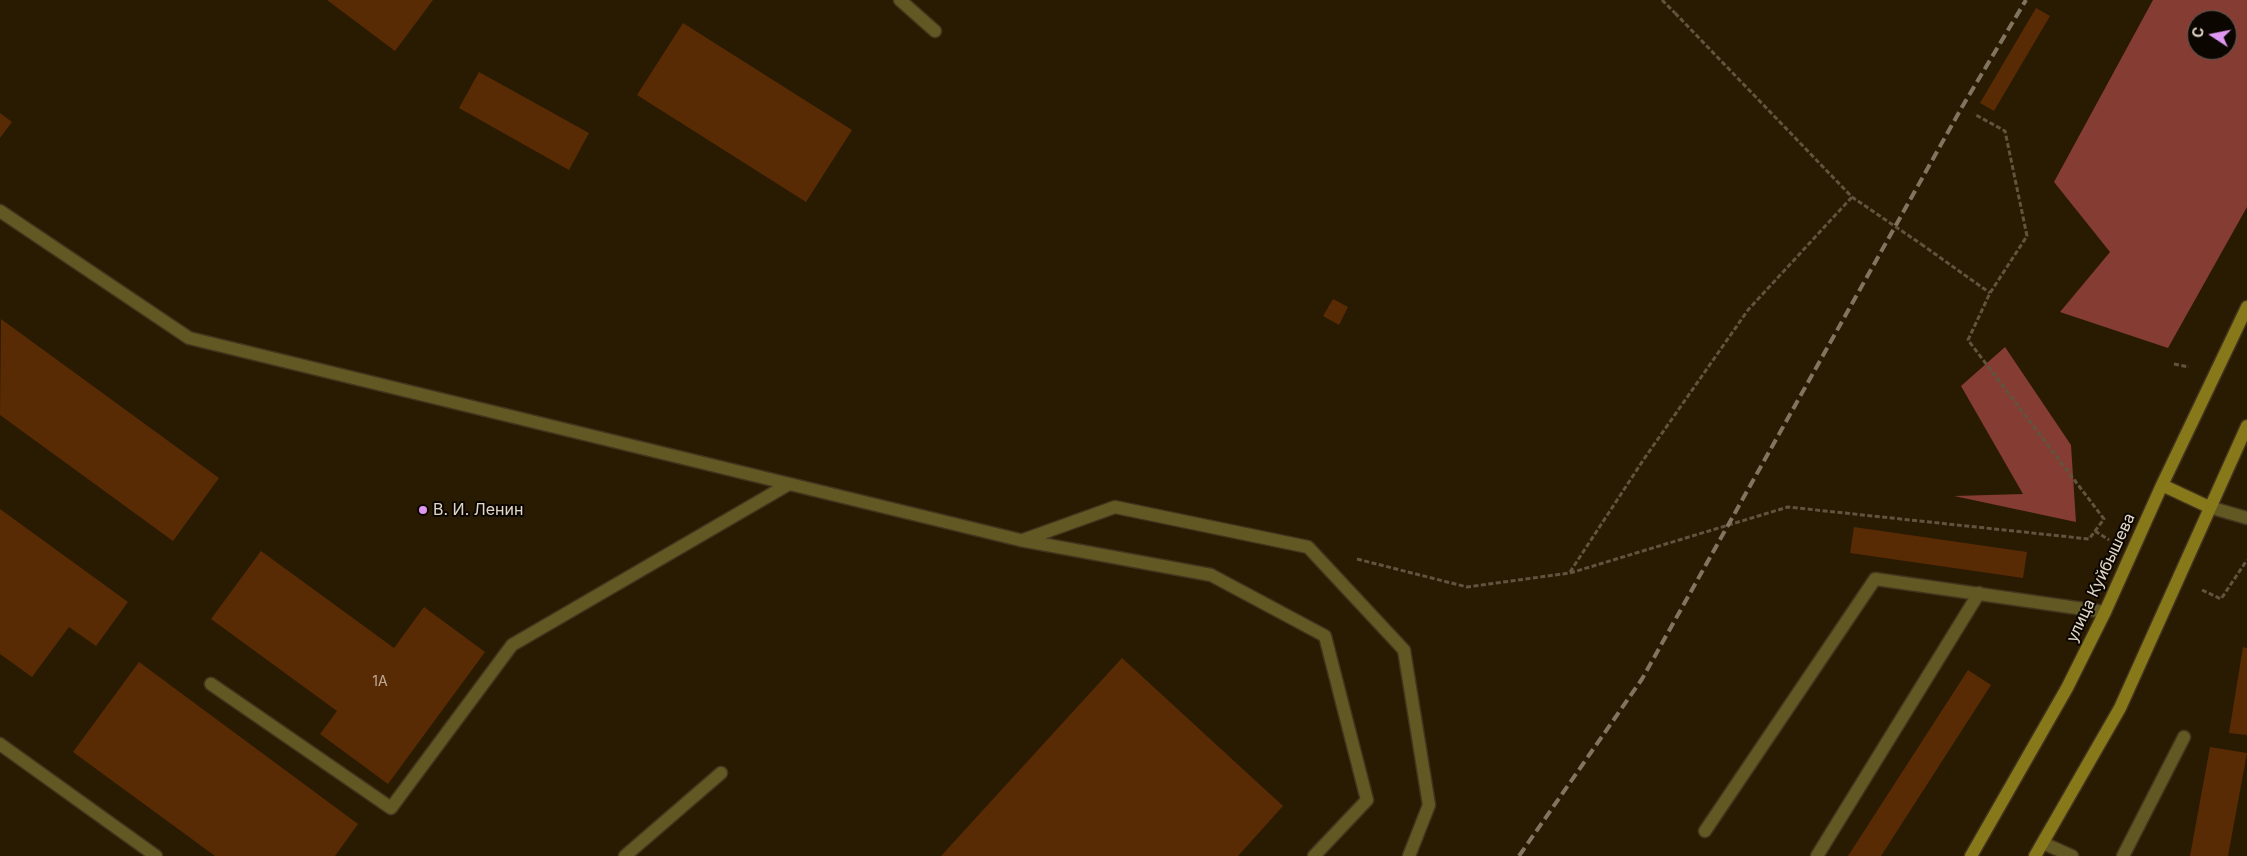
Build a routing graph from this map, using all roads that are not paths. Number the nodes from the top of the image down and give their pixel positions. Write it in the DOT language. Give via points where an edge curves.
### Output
graph roads {
  1 [pos="900,0"];
  2 [pos="935,31"];
  3 [pos="0,211"];
  4 [pos="2247,307"];
  5 [pos="2247,426"];
  6 [pos="789,484"];
  7 [pos="2162,485"];
  8 [pos="2209,507"];
  9 [pos="2247,518"];
  10 [pos="1020,540"];
  11 [pos="1979,594"];
  12 [pos="2105,612"];
  13 [pos="211,684"];
  14 [pos="2184,737"];
  15 [pos="0,744"];
  16 [pos="721,772"];
  17 [pos="1705,831"];
  18 [pos="2043,842"];
  19 [pos="156,856"];
  20 [pos="625,856"];
  21 [pos="1314,856"];
  22 [pos="1409,856"];
  23 [pos="1816,856"];
  24 [pos="1971,856"];
  25 [pos="2035,856"];
  26 [pos="2072,856"];
  27 [pos="2123,856"];
  1 -- 2 [label="street"];
  3 -- 6 [label="street" via="189,338"];
  4 -- 7 [label="main road, улица Куйбышева"];
  5 -- 8 [label="main road"];
  6 -- 10 [label="street"];
  6 -- 13 [label="street" via="512,645 391,808"];
  7 -- 8 [label="main road"];
  7 -- 12 [label="main road, улица Куйбышева"];
  8 -- 9 [label="street"];
  8 -- 18 [label="main road" via="2120,708"];
  10 -- 21 [label="street" via="1210,575 1325,636 1367,800"];
  10 -- 22 [label="street" via="1114,507 1308,547 1404,650 1429,805"];
  11 -- 12 [label="street"];
  11 -- 17 [label="street" via="1875,579"];
  11 -- 23 [label="street"];
  12 -- 24 [label="main road, улица Куйбышева" via="2067,688"];
  14 -- 27 [label="street"];
  15 -- 19 [label="street"];
  16 -- 20 [label="street"];
  18 -- 25 [label="main road"];
  18 -- 26 [label="street"];
}
